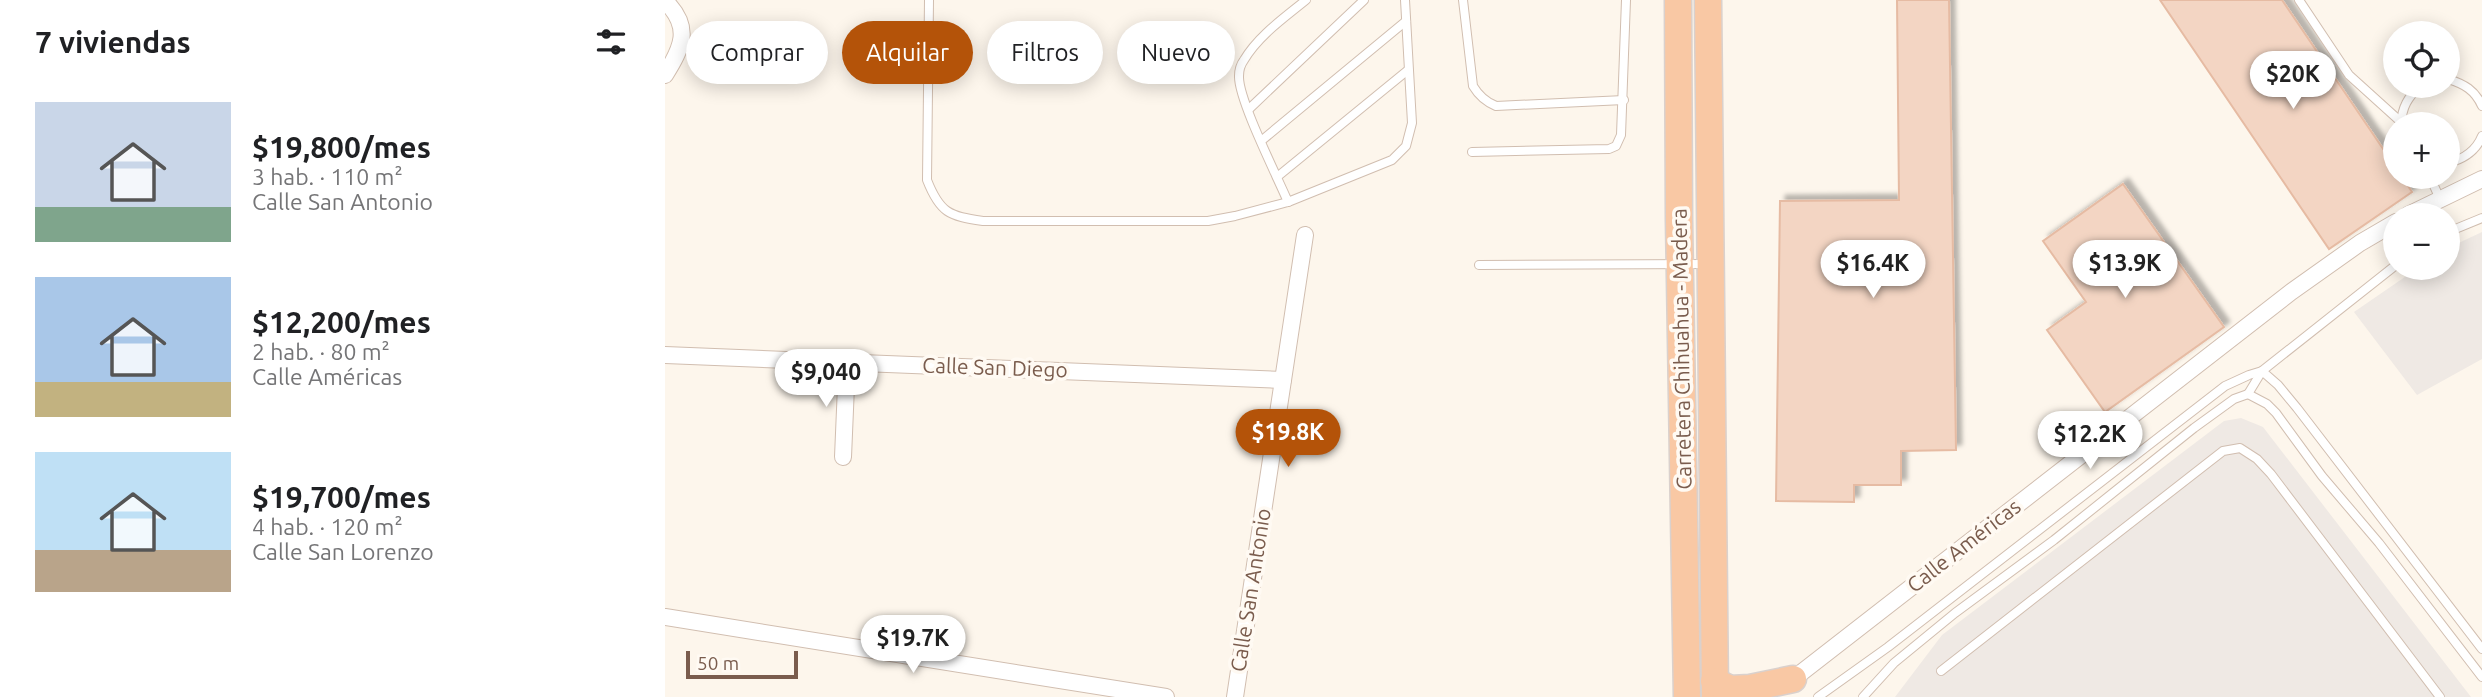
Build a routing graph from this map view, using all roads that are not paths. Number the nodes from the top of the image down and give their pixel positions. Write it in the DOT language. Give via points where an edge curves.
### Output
graph roads {
  1 [pos="929,0"];
  2 [pos="1306,0"];
  3 [pos="1364,0"];
  4 [pos="1405,0"];
  5 [pos="1463,0"];
  6 [pos="1626,0"];
  7 [pos="1678,0"];
  8 [pos="1708,0"];
  9 [pos="2299,0"];
  10 [pos="665,1"];
  11 [pos="1406,21"];
  12 [pos="1678,39"];
  13 [pos="1709,40"];
  14 [pos="1408,69"];
  15 [pos="665,75"];
  16 [pos="2460,83"];
  17 [pos="1710,91"];
  18 [pos="1624,100"];
  19 [pos="1678,101"];
  20 [pos="2482,106"];
  21 [pos="1249,109"];
  22 [pos="2389,112"];
  23 [pos="2482,136"];
  24 [pos="1261,141"];
  25 [pos="1472,152"];
  26 [pos="2460,159"];
  27 [pos="1277,177"];
  28 [pos="2482,179"];
  29 [pos="2435,189"];
  30 [pos="2440,199"];
  31 [pos="1288,202"];
  32 [pos="2432,203"];
  33 [pos="2482,218"];
  34 [pos="2460,227"];
  35 [pos="2383,230"];
  36 [pos="1305,235"];
  37 [pos="1710,263"];
  38 [pos="1680,264"];
  39 [pos="1479,265"];
  40 [pos="2383,275"];
  41 [pos="665,355"];
  42 [pos="847,362"];
  43 [pos="2263,372"];
  44 [pos="1283,380"];
  45 [pos="2248,394"];
  46 [pos="843,457"];
  47 [pos="665,617"];
  48 [pos="2482,649"];
  49 [pos="1941,671"];
  50 [pos="2482,677"];
  51 [pos="1793,679"];
  52 [pos="1714,689"];
  53 [pos="1166,697"];
  54 [pos="1235,697"];
  55 [pos="1687,697"];
  56 [pos="1770,697"];
  57 [pos="1818,697"];
  58 [pos="1863,697"];
  59 [pos="2439,697"];
  1 -- 31 [label="lane" via="927,180 944,211 983,221 1208,220"];
  2 -- 21 [label="lane" via="1276,24 1242,62 1239,76"];
  3 -- 21 [label="lane"];
  4 -- 11 [label="lane"];
  5 -- 18 [label="lane" via="1473,86 1490,104"];
  6 -- 18 [label="lane"];
  7 -- 12 [label="highway, Carretera Chihuahua - Madera"];
  8 -- 13 [label="highway, Carretera Chihuahua - Madera"];
  9 -- 22 [label="lane" via="2349,75"];
  10 -- 15 [label="street" via="681,22 683,33"];
  11 -- 14 [label="lane"];
  11 -- 24 [label="lane"];
  12 -- 13 [label="highway" via="1693,48"];
  12 -- 19 [label="highway, Carretera Chihuahua - Madera"];
  13 -- 17 [label="highway, Carretera Chihuahua - Madera"];
  14 -- 27 [label="lane"];
  14 -- 31 [label="lane" via="1412,123 1401,153"];
  16 -- 20 [label="lane" via="2472,90"];
  17 -- 19 [label="highway" via="1692,88"];
  17 -- 37 [label="highway, Carretera Chihuahua - Madera"];
  18 -- 25 [label="lane" via="1621,135 1609,149"];
  19 -- 38 [label="highway, Carretera Chihuahua - Madera"];
  21 -- 24 [label="lane"];
  23 -- 26 [label="lane" via="2471,153"];
  24 -- 27 [label="lane"];
  27 -- 31 [label="lane"];
  28 -- 30 [label="street"];
  29 -- 30 [label="lane"];
  30 -- 32 [label="street"];
  33 -- 34 [label="lane"];
  35 -- 51 [label="street, Calle Américas" via="2291,292"];
  36 -- 44 [label="street, Calle San Antonio"];
  37 -- 38 [label="lane"];
  37 -- 52 [label="highway, Carretera Chihuahua - Madera"];
  38 -- 39 [label="lane"];
  38 -- 55 [label="highway, Carretera Chihuahua - Madera"];
  40 -- 43 [label="lane"];
  41 -- 42 [label="street, Calle San Diego"];
  42 -- 44 [label="street, Calle San Diego"];
  42 -- 46 [label="street"];
  43 -- 45 [label="lane"];
  43 -- 48 [label="lane" via="2297,408"];
  43 -- 57 [label="lane" via="2225,386"];
  44 -- 54 [label="street, Calle San Antonio"];
  45 -- 50 [label="lane" via="2276,413"];
  45 -- 58 [label="lane" via="2195,428 1955,613 1893,663"];
  47 -- 53 [label="street"];
  49 -- 59 [label="lane" via="2223,451 2240,448 2271,474"];
  51 -- 52 [label="highway" via="1750,688"];
  51 -- 56 [label="street, Calle Américas"];
}
